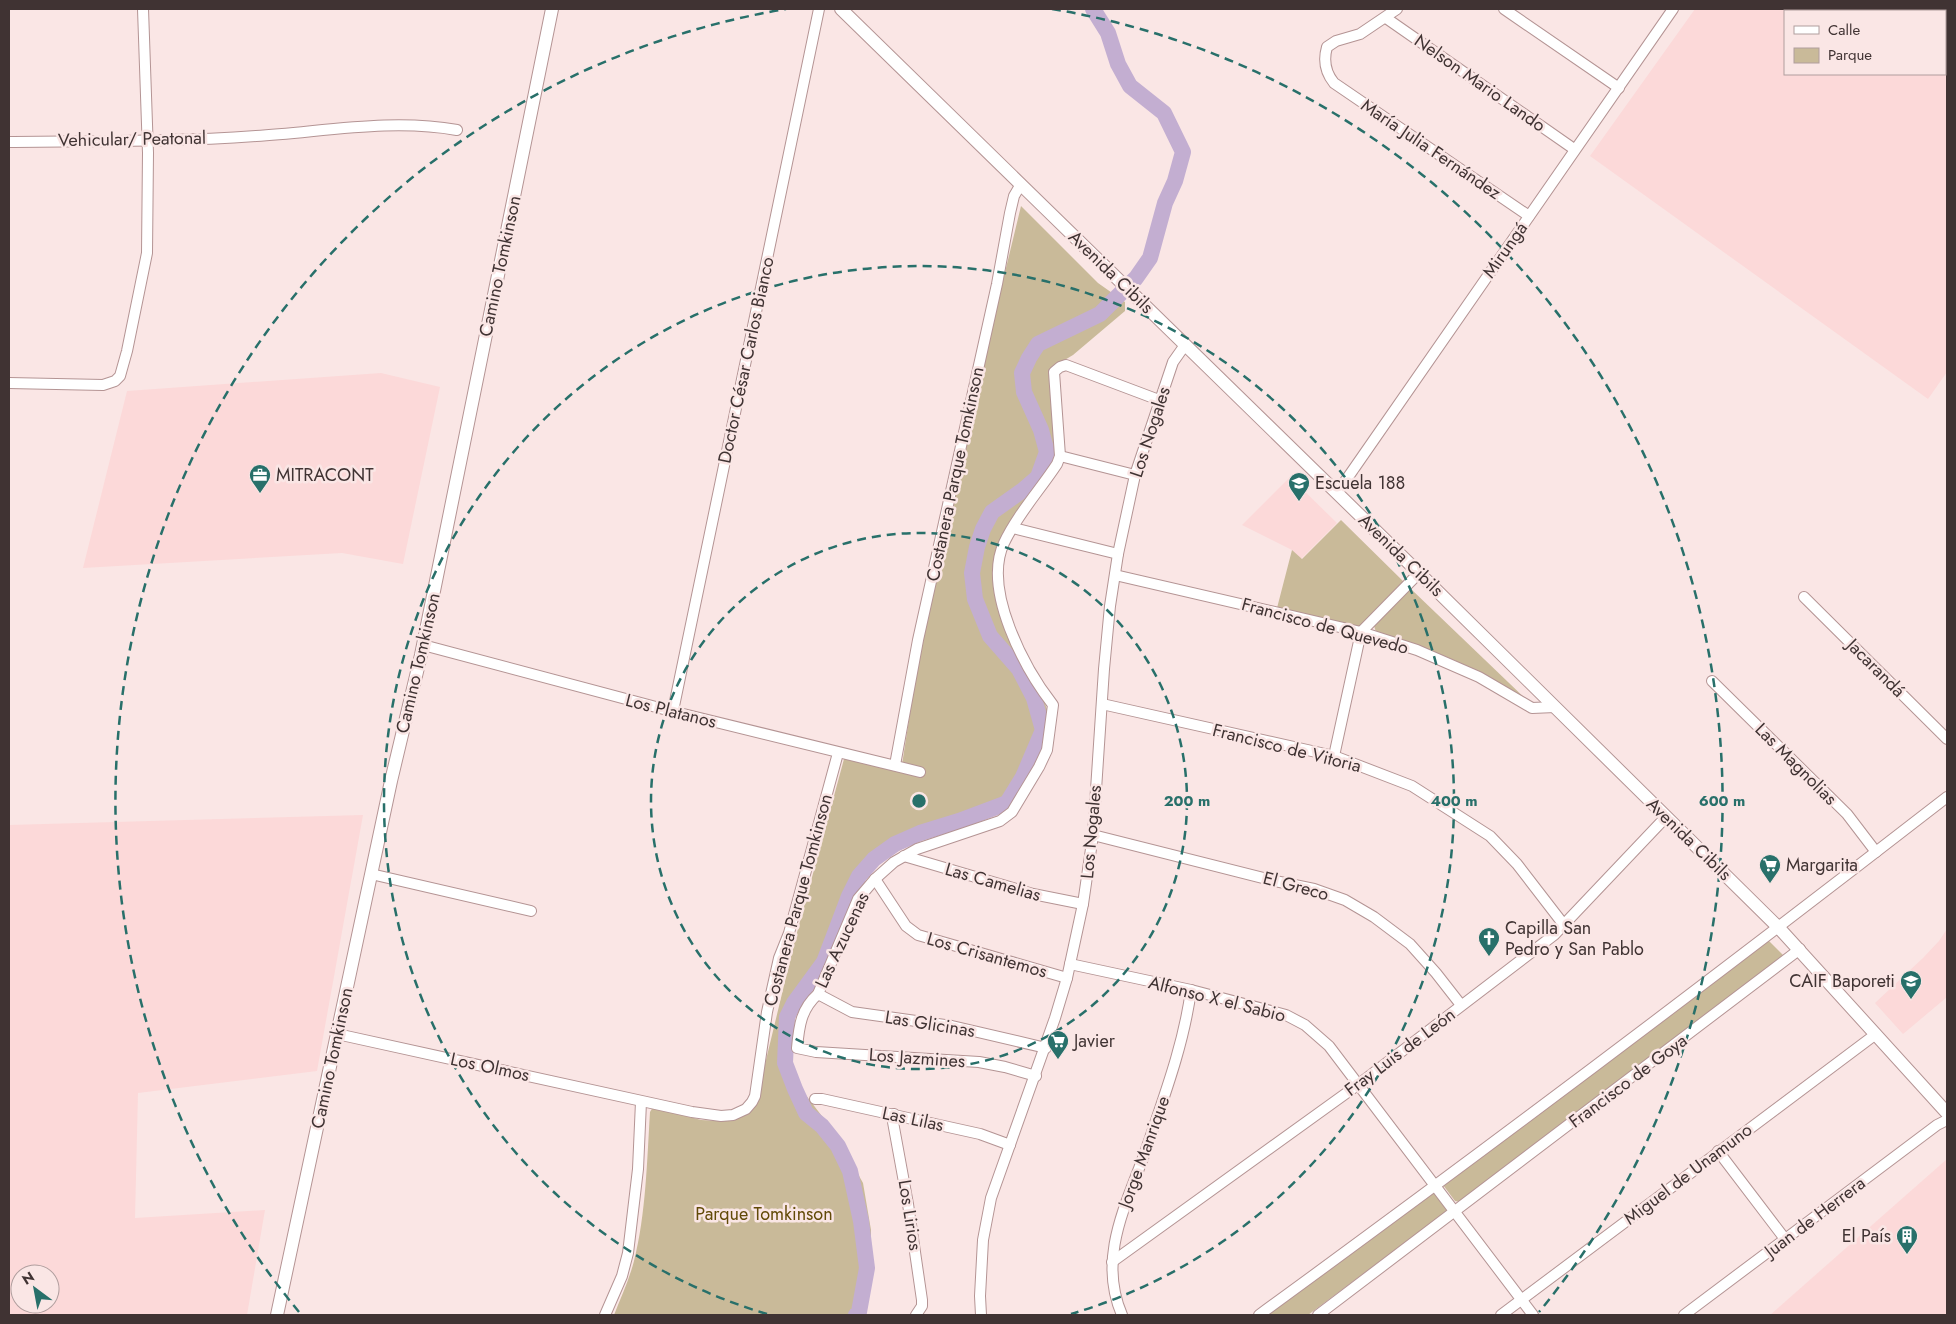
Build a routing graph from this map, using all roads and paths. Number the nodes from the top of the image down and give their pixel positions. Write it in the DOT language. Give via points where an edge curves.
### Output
graph roads {
  1 [pos="143,9"];
  2 [pos="552,9"];
  3 [pos="819,9"];
  4 [pos="842,9"];
  5 [pos="1397,9"];
  6 [pos="1504,9"];
  7 [pos="1674,9"];
  8 [pos="1386,18"];
  9 [pos="1619,88"];
  10 [pos="457,130"];
  11 [pos="147,140"];
  12 [pos="9,142"];
  13 [pos="1574,149"];
  14 [pos="1021,184"];
  15 [pos="1529,216"];
  16 [pos="1184,345"];
  17 [pos="9,383"];
  18 [pos="1159,400"];
  19 [pos="1060,456"];
  20 [pos="1135,475"];
  21 [pos="1337,493"];
  22 [pos="1013,528"];
  23 [pos="1118,554"];
  24 [pos="1420,573"];
  25 [pos="1115,574"];
  26 [pos="1804,598"];
  27 [pos="1361,632"];
  28 [pos="423,645"];
  29 [pos="1712,681"];
  30 [pos="1102,704"];
  31 [pos="1555,707"];
  32 [pos="673,712"];
  33 [pos="1947,739"];
  34 [pos="838,753"];
  35 [pos="1334,756"];
  36 [pos="895,766"];
  37 [pos="920,772"];
  38 [pos="1947,797"];
  39 [pos="1666,818"];
  40 [pos="1093,835"];
  41 [pos="1876,852"];
  42 [pos="904,856"];
  43 [pos="371,874"];
  44 [pos="875,879"];
  45 [pos="1083,904"];
  46 [pos="531,910"];
  47 [pos="1564,925"];
  48 [pos="1779,928"];
  49 [pos="1800,949"];
  50 [pos="1070,964"];
  51 [pos="1067,978"];
  52 [pos="1191,990"];
  53 [pos="818,994"];
  54 [pos="1461,1005"];
  55 [pos="338,1034"];
  56 [pos="1876,1034"];
  57 [pos="797,1048"];
  58 [pos="1046,1048"];
  59 [pos="1036,1076"];
  60 [pos="1359,1084"];
  61 [pos="816,1099"];
  62 [pos="641,1102"];
  63 [pos="1947,1113"];
  64 [pos="894,1114"];
  65 [pos="1947,1120"];
  66 [pos="1010,1145"];
  67 [pos="1718,1151"];
  68 [pos="1437,1186"];
  69 [pos="1456,1212"];
  70 [pos="1785,1240"];
  71 [pos="1112,1262"];
  72 [pos="1521,1300"];
  73 [pos="277,1315"];
  74 [pos="605,1315"];
  75 [pos="916,1315"];
  76 [pos="981,1315"];
  77 [pos="1122,1315"];
  78 [pos="1259,1315"];
  79 [pos="1318,1315"];
  80 [pos="1500,1315"];
  81 [pos="1533,1315"];
  82 [pos="1684,1315"];
  1 -- 11 [label="street"];
  2 -- 28 [label="street, Camino Tomkinson"];
  3 -- 32 [label="street, Doctor César Carlos Bianco"];
  4 -- 14 [label="street, Avenida Cibils"];
  5 -- 8 [label="street"];
  6 -- 9 [label="street"];
  7 -- 9 [label="street, Mirungá"];
  8 -- 13 [label="street, Nelson Mario Lando"];
  8 -- 15 [label="street, María Julia Fernández" via="1360,34 1327,47 1327,74 1334,83"];
  9 -- 13 [label="street, Mirungá"];
  10 -- 11 [label="street, Vehicular/ Peatonal" via="401,125"];
  11 -- 12 [label="street, Vehicular/ Peatonal"];
  11 -- 17 [label="street" via="147,253 120,376 115,382 104,385"];
  13 -- 15 [label="street, Mirungá"];
  14 -- 16 [label="street, Avenida Cibils"];
  14 -- 36 [label="street, Costanera Parque Tomkinson" via="1010,213 918,640"];
  15 -- 21 [label="street, Mirungá"];
  16 -- 18 [label="street, Los Nogales" via="1173,362"];
  16 -- 21 [label="street, Avenida Cibils"];
  18 -- 19 [label="street" via="1066,365 1056,369 1053,378"];
  18 -- 20 [label="street, Los Nogales"];
  19 -- 20 [label="street"];
  19 -- 22 [label="street, Las Azucenas"];
  20 -- 23 [label="street, Los Nogales"];
  21 -- 24 [label="street, Avenida Cibils"];
  22 -- 23 [label="street"];
  22 -- 42 [label="street, Las Azucenas" via="1000,557 1001,594 1020,652 1053,705 1047,750 1012,812 1000,821 942,839"];
  23 -- 25 [label="street, Los Nogales"];
  24 -- 27 [label="street"];
  24 -- 31 [label="street, Avenida Cibils"];
  25 -- 27 [label="street, Francisco de Quevedo"];
  25 -- 30 [label="street, Los Nogales"];
  26 -- 33 [label="street, Jacarandá"];
  27 -- 31 [label="street, Francisco de Quevedo" via="1417,650 1480,677 1532,708"];
  27 -- 35 [label="street"];
  28 -- 32 [label="street, Los Platanos"];
  28 -- 43 [label="street, Camino Tomkinson"];
  29 -- 41 [label="street, Las Magnolias" via="1847,814"];
  30 -- 35 [label="street, Francisco de Vitoria"];
  30 -- 40 [label="street, Los Nogales"];
  31 -- 39 [label="street, Avenida Cibils"];
  32 -- 34 [label="street, Los Platanos"];
  34 -- 36 [label="street, Los Platanos"];
  34 -- 62 [label="street, Costanera Parque Tomkinson" via="789,933 779,958 752,1102 733,1114 721,1116"];
  35 -- 47 [label="street, Francisco de Vitoria" via="1412,786 1490,836 1517,864"];
  36 -- 37 [label="street, Los Platanos"];
  38 -- 41 [label="street, Francisco de Goya"];
  39 -- 47 [label="street, Fray Luis de León"];
  39 -- 48 [label="street, Avenida Cibils"];
  40 -- 45 [label="street, Los Nogales"];
  40 -- 54 [label="street, El Greco" via="1314,889 1345,900 1410,944"];
  41 -- 48 [label="street, Francisco de Goya"];
  42 -- 44 [label="street, Las Azucenas"];
  42 -- 45 [label="street, Las Camelias" via="1033,894"];
  43 -- 46 [label="street"];
  43 -- 55 [label="street, Camino Tomkinson"];
  44 -- 51 [label="street, Los Crisantemos" via="906,926 918,935"];
  44 -- 53 [label="street, Las Azucenas" via="858,899"];
  45 -- 50 [label="street, Los Nogales"];
  47 -- 54 [label="street, Fray Luis de León"];
  48 -- 49 [label="street, Avenida Cibils"];
  48 -- 68 [label="street, Francisco de Goya"];
  49 -- 56 [label="street, Avenida Cibils"];
  49 -- 69 [label="street, Francisco de Goya"];
  50 -- 51 [label="street, Los Nogales"];
  50 -- 52 [label="street, Alfonso X el Sabio"];
  51 -- 58 [label="street, Los Nogales"];
  52 -- 60 [label="street, Alfonso X el Sabio" via="1286,1014 1330,1046"];
  52 -- 71 [label="street, Jorge Manrique" via="1168,1086 1125,1204 1115,1236"];
  53 -- 57 [label="street, Las Azucenas" via="803,1014"];
  53 -- 58 [label="street, Las Glicinas" via="852,1012 952,1026"];
  54 -- 60 [label="street, Fray Luis de León"];
  55 -- 62 [label="street, Los Olmos"];
  55 -- 73 [label="street, Camino Tomkinson"];
  56 -- 63 [label="street, Avenida Cibils"];
  56 -- 67 [label="street, Miguel de Unamuno"];
  57 -- 59 [label="street, Los Jazmines" via="816,1052 979,1062"];
  58 -- 59 [label="street, Los Nogales"];
  59 -- 66 [label="street, Los Nogales"];
  60 -- 68 [label="street, Alfonso X el Sabio"];
  60 -- 71 [label="street, Fray Luis de León"];
  61 -- 64 [label="street, Las Lilas"];
  62 -- 74 [label="street" via="638,1169 628,1253"];
  64 -- 66 [label="street, Las Lilas" via="980,1134"];
  64 -- 75 [label="street, Los Lirios" via="922,1300"];
  65 -- 70 [label="street, Juan de Herrera"];
  66 -- 76 [label="street, Los Nogales" via="991,1198 983,1240"];
  67 -- 70 [label="street"];
  67 -- 72 [label="street, Miguel de Unamuno"];
  68 -- 69 [label="street"];
  68 -- 78 [label="street, Francisco de Goya"];
  69 -- 72 [label="street"];
  69 -- 79 [label="street, Francisco de Goya"];
  70 -- 82 [label="street, Juan de Herrera"];
  71 -- 77 [label="street, Jorge Manrique" via="1115,1298"];
  72 -- 80 [label="street, Miguel de Unamuno"];
  72 -- 81 [label="street"];
}
